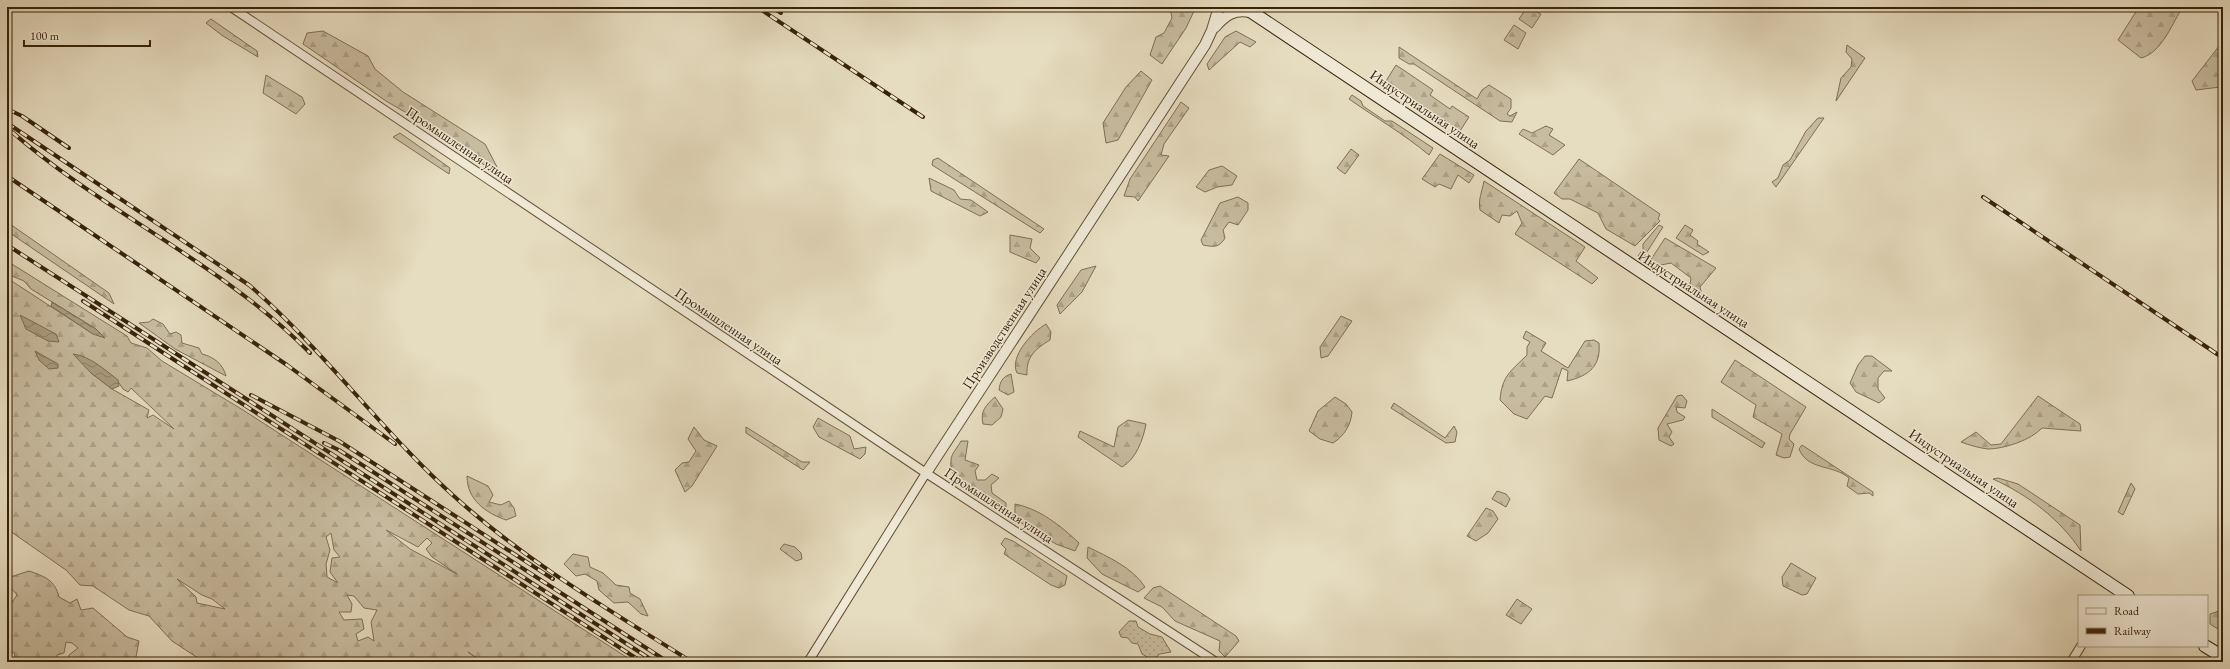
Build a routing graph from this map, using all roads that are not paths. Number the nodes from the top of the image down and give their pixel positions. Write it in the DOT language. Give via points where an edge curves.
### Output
graph roads {
  1 [pos="231,7"];
  2 [pos="1219,7"];
  3 [pos="1247,10"];
  4 [pos="1212,30"];
  5 [pos="926,473"];
  6 [pos="2115,593"];
  7 [pos="2080,647"];
  8 [pos="2207,647"];
  9 [pos="2223,657"];
  10 [pos="808,662"];
  11 [pos="1216,662"];
  12 [pos="2071,662"];
  1 -- 5 [label="street, Промышленная улица"];
  2 -- 4 [label="street, Производственная улица"];
  3 -- 4 [label="street" via="1232,12 1223,17"];
  3 -- 6 [label="main road, Индустриальная улица"];
  4 -- 5 [label="street, Производственная улица" via="1205,45"];
  5 -- 10 [label="street, Производственная улица"];
  5 -- 11 [label="street, Промышленная улица"];
  7 -- 12 [label="street"];
  8 -- 9 [label="main road"];
}
